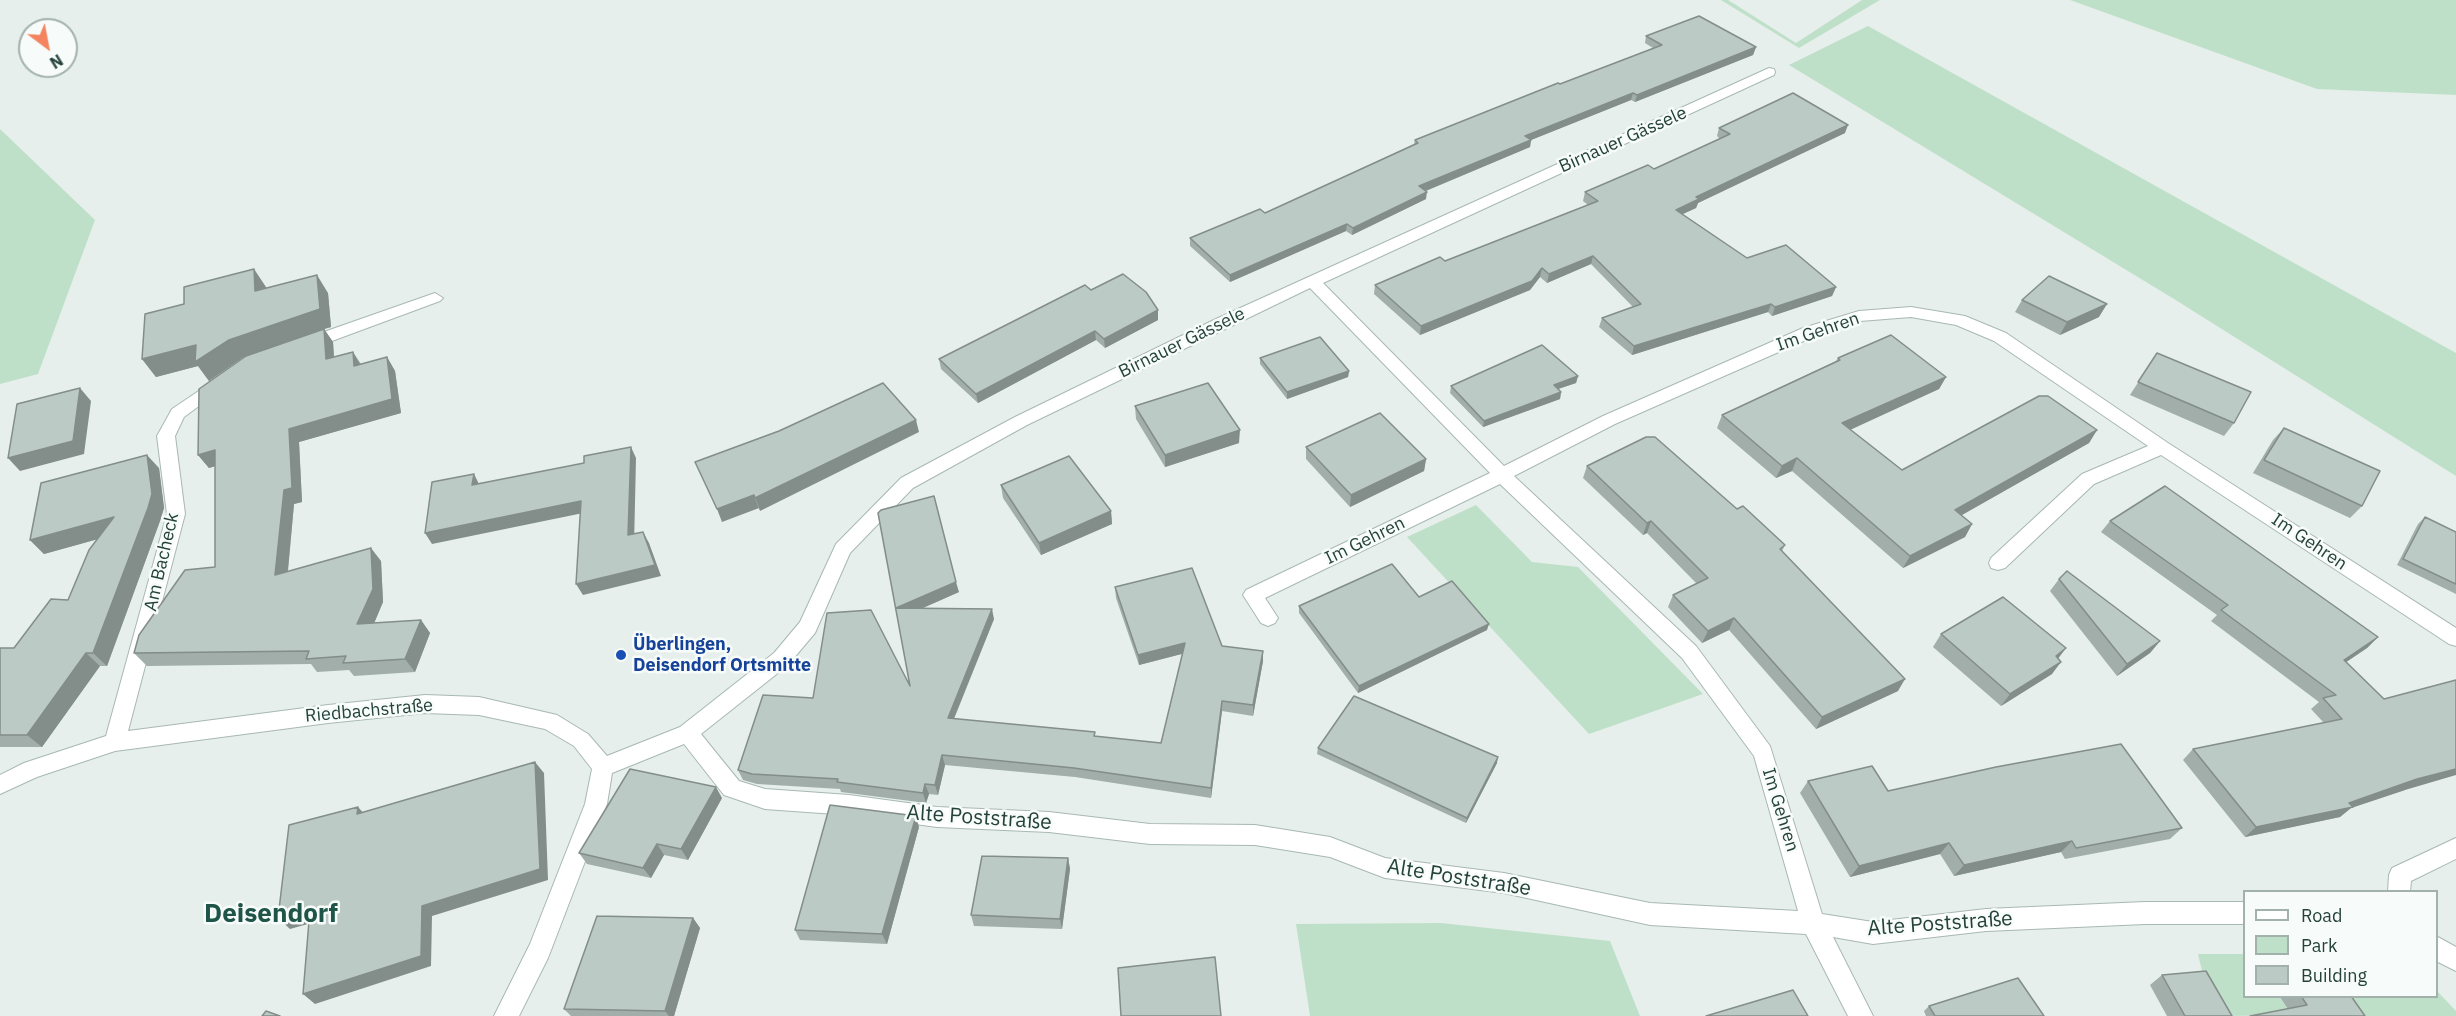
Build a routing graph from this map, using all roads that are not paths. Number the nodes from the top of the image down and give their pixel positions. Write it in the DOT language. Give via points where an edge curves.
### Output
graph roads {
  1 [pos="1770,72"];
  2 [pos="1312,281"];
  3 [pos="435,298"];
  4 [pos="293,349"];
  5 [pos="231,376"];
  6 [pos="2162,447"];
  7 [pos="1502,476"];
  8 [pos="1998,562"];
  9 [pos="1268,618"];
  10 [pos="2456,638"];
  11 [pos="687,733"];
  12 [pos="115,741"];
  13 [pos="603,767"];
  14 [pos="0,785"];
  15 [pos="2456,848"];
  16 [pos="2399,890"];
  17 [pos="2243,914"];
  18 [pos="1814,923"];
  19 [pos="2438,947"];
  20 [pos="2456,960"];
  21 [pos="506,1016"];
  22 [pos="1861,1016"];
  1 -- 2 [label="street, Birnauer Gässele"];
  2 -- 7 [label="street, Im Gehren"];
  2 -- 11 [label="street, Birnauer Gässele" via="1042,411 907,483 843,549 808,627 781,659"];
  3 -- 4 [label="street"];
  5 -- 12 [label="street, Am Bacheck" via="178,412 166,436 176,514"];
  6 -- 7 [label="street, Im Gehren" via="2000,337 1959,320 1911,312 1859,316 1809,332 1609,420"];
  6 -- 8 [label="street" via="2088,479"];
  6 -- 10 [label="street, Im Gehren"];
  7 -- 9 [label="street, Im Gehren" via="1253,596"];
  7 -- 18 [label="street, Im Gehren" via="1689,652 1762,752"];
  11 -- 13 [label="street"];
  11 -- 18 [label="street, Alte Poststraße" via="732,788 765,799 1150,834 1255,835 1330,847 1385,868 1504,883 1650,914"];
  12 -- 13 [label="street, Riedbachstraße" via="414,705 479,706 550,721 581,740"];
  12 -- 14 [label="street, Riedbachstraße"];
  13 -- 21 [label="street" via="596,804 540,950"];
  15 -- 16 [label="street" via="2400,875"];
  17 -- 18 [label="street, Alte Poststraße" via="2145,913 1986,920 1873,933"];
  18 -- 22 [label="street, Im Gehren"];
  19 -- 20 [label="street"];
}
